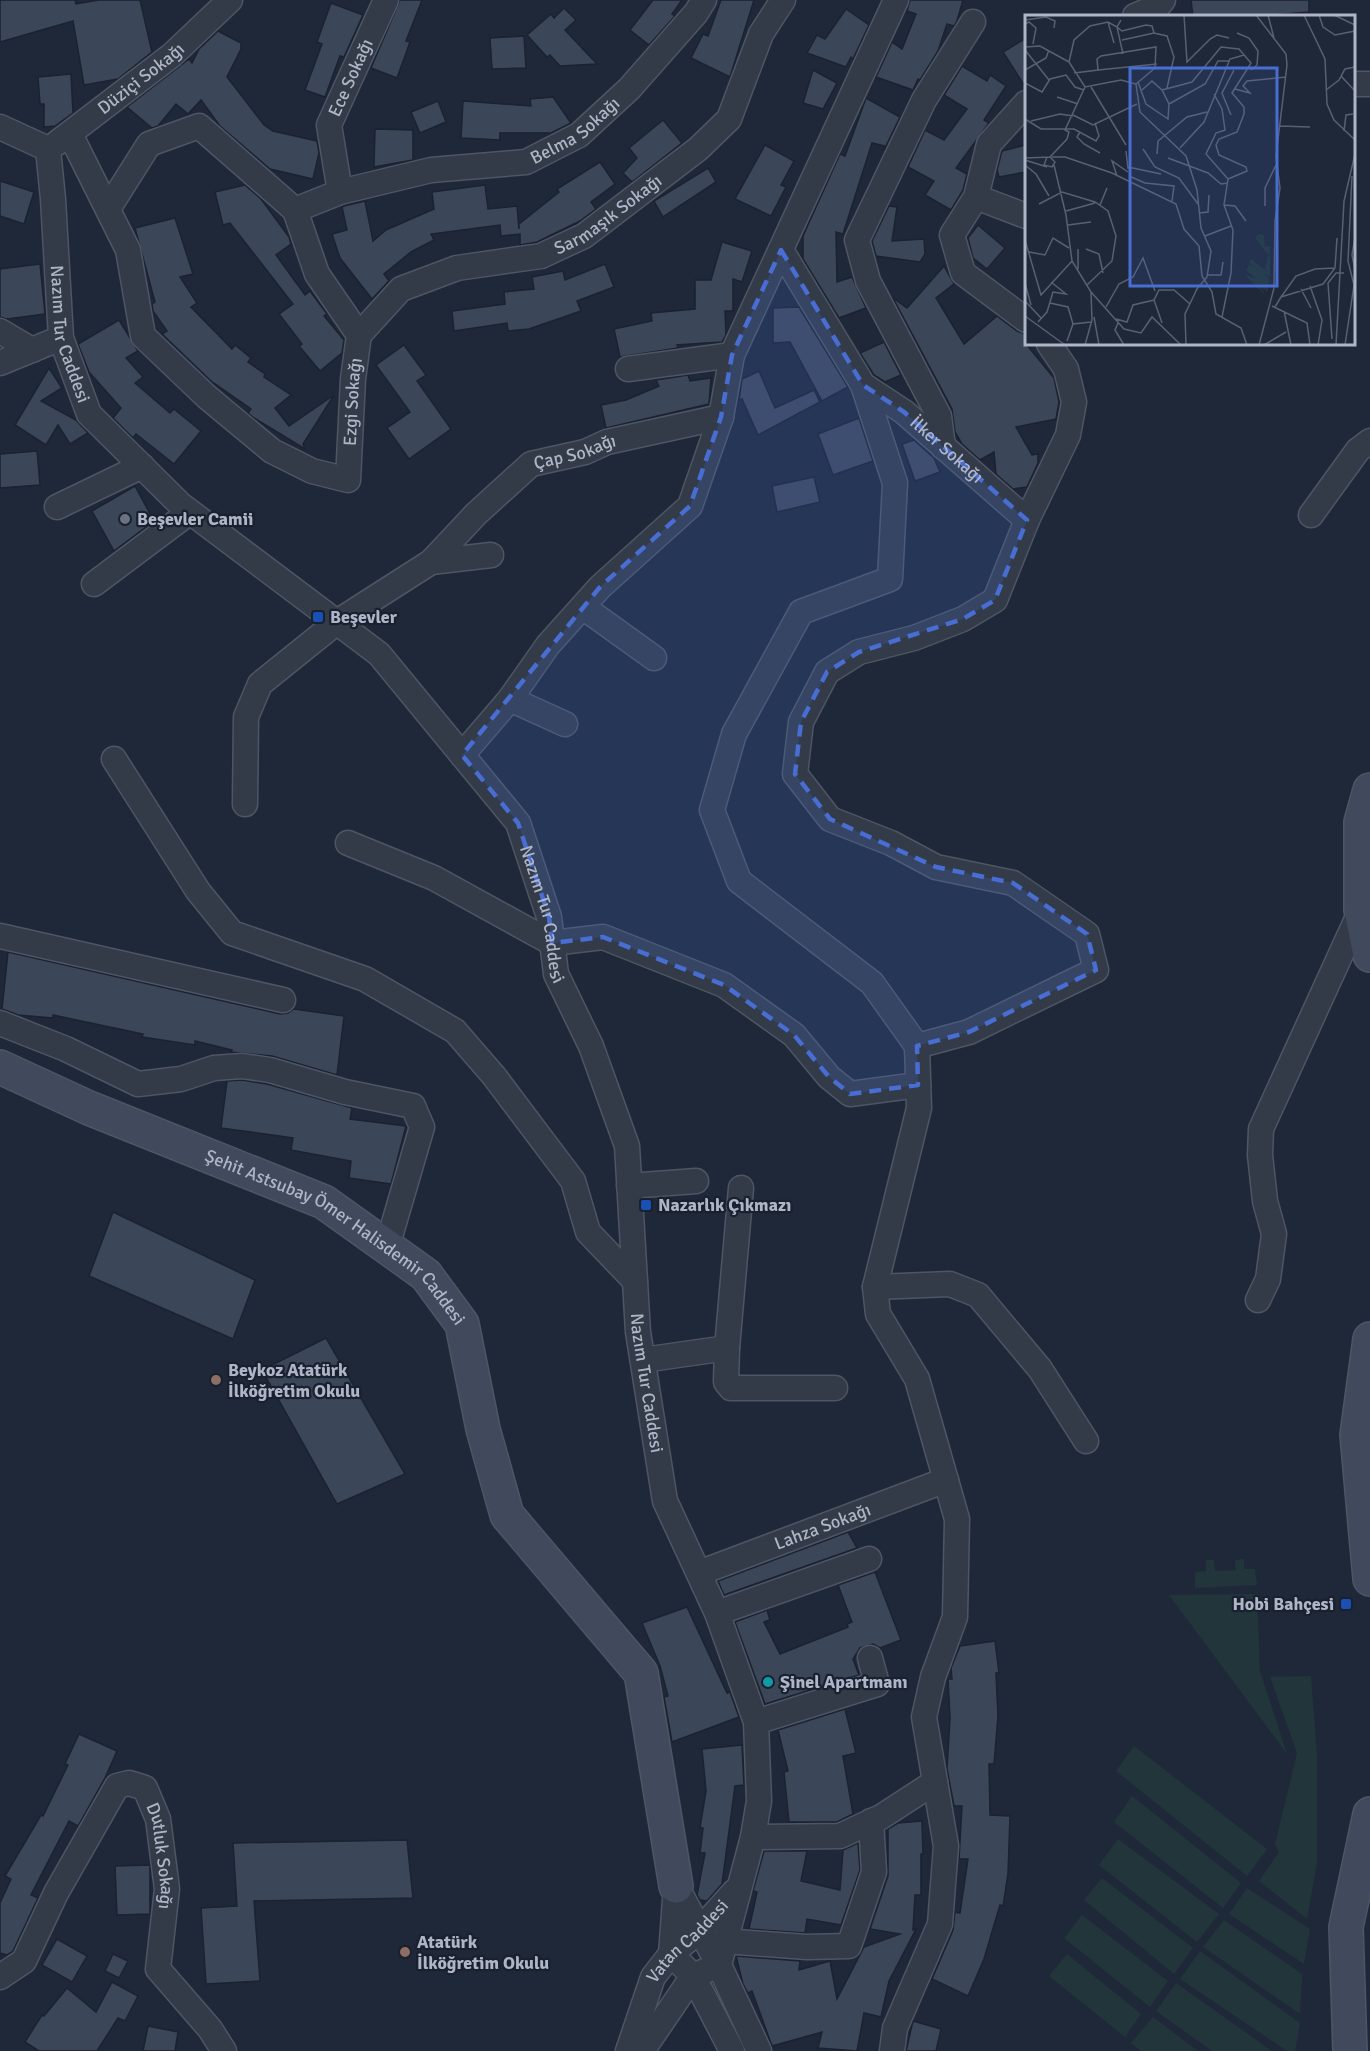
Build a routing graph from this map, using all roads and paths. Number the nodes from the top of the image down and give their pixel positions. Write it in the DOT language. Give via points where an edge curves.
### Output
graph roads {
  1 [pos="230,0"];
  2 [pos="386,0"];
  3 [pos="704,0"];
  4 [pos="783,0"];
  5 [pos="896,0"];
  6 [pos="1132,0"];
  7 [pos="1163,0"];
  8 [pos="1120,15"];
  9 [pos="1137,15"];
  10 [pos="973,22"];
  11 [pos="1025,103"];
  12 [pos="0,127"];
  13 [pos="70,134"];
  14 [pos="48,149"];
  15 [pos="340,192"];
  16 [pos="976,197"];
  17 [pos="108,209"];
  18 [pos="295,210"];
  19 [pos="1025,216"];
  20 [pos="781,250"];
  21 [pos="1025,319"];
  22 [pos="0,331"];
  23 [pos="359,335"];
  24 [pos="61,338"];
  25 [pos="1050,345"];
  26 [pos="32,350"];
  27 [pos="732,355"];
  28 [pos="0,363"];
  29 [pos="628,369"];
  30 [pos="863,385"];
  31 [pos="721,417"];
  32 [pos="1370,441"];
  33 [pos="943,447"];
  34 [pos="142,466"];
  35 [pos="57,507"];
  36 [pos="190,512"];
  37 [pos="1311,515"];
  38 [pos="1027,520"];
  39 [pos="491,555"];
  40 [pos="432,562"];
  41 [pos="94,584"];
  42 [pos="583,607"];
  43 [pos="337,622"];
  44 [pos="654,658"];
  45 [pos="510,699"];
  46 [pos="565,724"];
  47 [pos="462,755"];
  48 [pos="114,759"];
  49 [pos="1370,790"];
  50 [pos="245,804"];
  51 [pos="348,843"];
  52 [pos="1361,910"];
  53 [pos="0,936"];
  54 [pos="552,943"];
  55 [pos="1370,955"];
  56 [pos="283,1000"];
  57 [pos="0,1023"];
  58 [pos="917,1046"];
  59 [pos="0,1067"];
  60 [pos="918,1085"];
  61 [pos="696,1181"];
  62 [pos="629,1186"];
  63 [pos="741,1188"];
  64 [pos="387,1247"];
  65 [pos="635,1281"];
  66 [pos="875,1287"];
  67 [pos="1258,1300"];
  68 [pos="1370,1339"];
  69 [pos="727,1348"];
  70 [pos="643,1360"];
  71 [pos="835,1388"];
  72 [pos="1086,1441"];
  73 [pos="946,1480"];
  74 [pos="869,1559"];
  75 [pos="699,1573"];
  76 [pos="1370,1578"];
  77 [pos="717,1613"];
  78 [pos="870,1658"];
  79 [pos="756,1722"];
  80 [pos="935,1782"];
  81 [pos="1370,1814"];
  82 [pos="871,1821"];
  83 [pos="753,1837"];
  84 [pos="676,1886"];
  85 [pos="738,1888"];
  86 [pos="699,1931"];
  87 [pos="723,1941"];
  88 [pos="672,1954"];
  89 [pos="719,1965"];
  90 [pos="693,1976"];
  91 [pos="0,1977"];
  92 [pos="649,2047"];
  93 [pos="224,2051"];
  94 [pos="628,2051"];
  95 [pos="732,2051"];
  96 [pos="759,2051"];
  97 [pos="892,2051"];
  98 [pos="1350,2051"];
  1 -- 13 [label="street, Düziçi Sokağı" via="172,55"];
  2 -- 15 [label="street, Ece Sokağı" via="329,125"];
  3 -- 15 [label="street, Belma Sokağı" via="629,89 579,135 526,162 431,170"];
  4 -- 23 [label="street, Sarmaşık Sokağı" via="761,34 729,119 698,149 584,236 541,256 457,268 401,289"];
  5 -- 20 [label="street"];
  6 -- 8 [label="street"];
  7 -- 9 [label="street"];
  10 -- 33 [label="street" via="924,100 857,240 868,281 939,416"];
  11 -- 16 [label="street" via="989,144"];
  12 -- 14 [label="street"];
  13 -- 14 [label="street, Düziçi Sokağı"];
  13 -- 17 [label="street, Ezgi Sokağı"];
  14 -- 24 [label="street, Nazım Tur Caddesi"];
  15 -- 18 [label="street, Belma Sokağı"];
  16 -- 19 [label="street"];
  16 -- 21 [label="street" via="952,235 963,273"];
  17 -- 18 [label="street, Ezgi Sokağı" via="149,144 199,126"];
  17 -- 23 [label="street, Ezgi Sokağı" via="128,250 143,336 272,451 312,471 348,480"];
  18 -- 23 [label="street, Ezgi Sokağı" via="317,274"];
  20 -- 27 [label="street"];
  20 -- 30 [label="street"];
  22 -- 26 [label="street"];
  24 -- 26 [label="street"];
  24 -- 34 [label="street, Nazım Tur Caddesi" via="89,414"];
  25 -- 38 [label="street" via="1066,369 1074,402 1068,435"];
  26 -- 28 [label="street"];
  27 -- 29 [label="street"];
  27 -- 31 [label="street"];
  30 -- 33 [label="street, İlker Sokağı" via="904,412"];
  30 -- 58 [label="street" via="895,483 890,579 801,612 734,734 712,810 739,881 872,983"];
  31 -- 40 [label="street, Çap Sokağı" via="607,442 585,452 531,464 476,514"];
  31 -- 42 [label="street" via="690,506"];
  32 -- 37 [label="street" via="1358,450"];
  33 -- 38 [label="street, İlker Sokağı"];
  34 -- 35 [label="street"];
  34 -- 36 [label="street, Nazım Tur Caddesi"];
  36 -- 41 [label="street"];
  36 -- 43 [label="street, Nazım Tur Caddesi"];
  38 -- 58 [label="street" via="995,600 954,623 859,652 827,672 801,722 795,774 830,819 891,843 936,867 1013,883 1087,934 1096,970 969,1032"];
  39 -- 40 [label="street, Çap Sokağı"];
  40 -- 43 [label="street, Çap Sokağı"];
  42 -- 44 [label="street"];
  42 -- 45 [label="street" via="548,645"];
  43 -- 47 [label="street, Nazım Tur Caddesi" via="379,654"];
  43 -- 50 [label="street, Çap Sokağı" via="260,684 246,717"];
  45 -- 46 [label="street"];
  45 -- 47 [label="street"];
  47 -- 54 [label="street, Nazım Tur Caddesi" via="518,823 549,917"];
  48 -- 65 [label="street" via="198,891 232,933 365,979 455,1031 573,1181 588,1232"];
  49 -- 52 [label="street" via="1361,822"];
  51 -- 54 [label="street" via="434,878"];
  52 -- 55 [label="street"];
  52 -- 67 [label="street" via="1261,1129 1265,1201 1274,1234 1268,1279"];
  53 -- 56 [label="street"];
  54 -- 60 [label="street" via="603,937 724,985 794,1035 829,1077 850,1094"];
  54 -- 62 [label="street, Nazım Tur Caddesi" via="555,974 591,1046 627,1146"];
  57 -- 64 [label="street" via="138,1084 242,1066 413,1106 422,1127"];
  58 -- 60 [label="street"];
  59 -- 64 [label="street, Şehit Astsubay Ömer Halisdemir Caddesi" via="89,1108 324,1202"];
  60 -- 66 [label="street" via="919,1108"];
  61 -- 62 [label="street"];
  62 -- 65 [label="street, Nazım Tur Caddesi"];
  63 -- 69 [label="street"];
  64 -- 84 [label="street, Şehit Astsubay Ömer Halisdemir Caddesi" via="426,1275 462,1324 483,1429 507,1515 640,1673"];
  65 -- 70 [label="street, Nazım Tur Caddesi"];
  66 -- 72 [label="street" via="950,1284 978,1295 1040,1369"];
  66 -- 73 [label="street" via="878,1314 917,1379"];
  68 -- 76 [label="street" via="1357,1435"];
  69 -- 70 [label="street"];
  69 -- 71 [label="street" via="726,1382 731,1388"];
  70 -- 75 [label="street, Nazım Tur Caddesi" via="665,1501"];
  73 -- 75 [label="street, Lahza Sokağı"];
  73 -- 80 [label="street" via="957,1519 955,1617 933,1677 924,1717"];
  74 -- 77 [label="street"];
  75 -- 77 [label="street, Nazım Tur Caddesi"];
  77 -- 79 [label="street, Nazım Tur Caddesi"];
  78 -- 79 [label="street" via="877,1684"];
  79 -- 83 [label="street, Nazım Tur Caddesi" via="759,1802"];
  80 -- 82 [label="street"];
  80 -- 97 [label="street" via="946,1846 940,1924 895,2028"];
  81 -- 98 [label="street" via="1346,1927"];
  82 -- 83 [label="street" via="840,1836"];
  82 -- 87 [label="street" via="874,1872 849,1946"];
  83 -- 85 [label="street, Nazım Tur Caddesi"];
  84 -- 86 [label="street"];
  84 -- 88 [label="street"];
  85 -- 86 [label="street, Vatan Caddesi"];
  85 -- 87 [label="street, Vatan Caddesi"];
  86 -- 88 [label="street, Vatan Caddesi"];
  86 -- 89 [label="street"];
  87 -- 89 [label="street, Vatan Caddesi"];
  88 -- 90 [label="street"];
  88 -- 94 [label="street, Vatan Caddesi" via="653,1977"];
  89 -- 90 [label="street, Vatan Caddesi"];
  89 -- 96 [label="street"];
  90 -- 92 [label="street, Vatan Caddesi"];
  90 -- 95 [label="street"];
  91 -- 93 [label="street, Dutluk Sokağı" via="24,1961 56,1893 117,1786 129,1783 145,1788 158,1819 167,1889 158,1969"];
}
